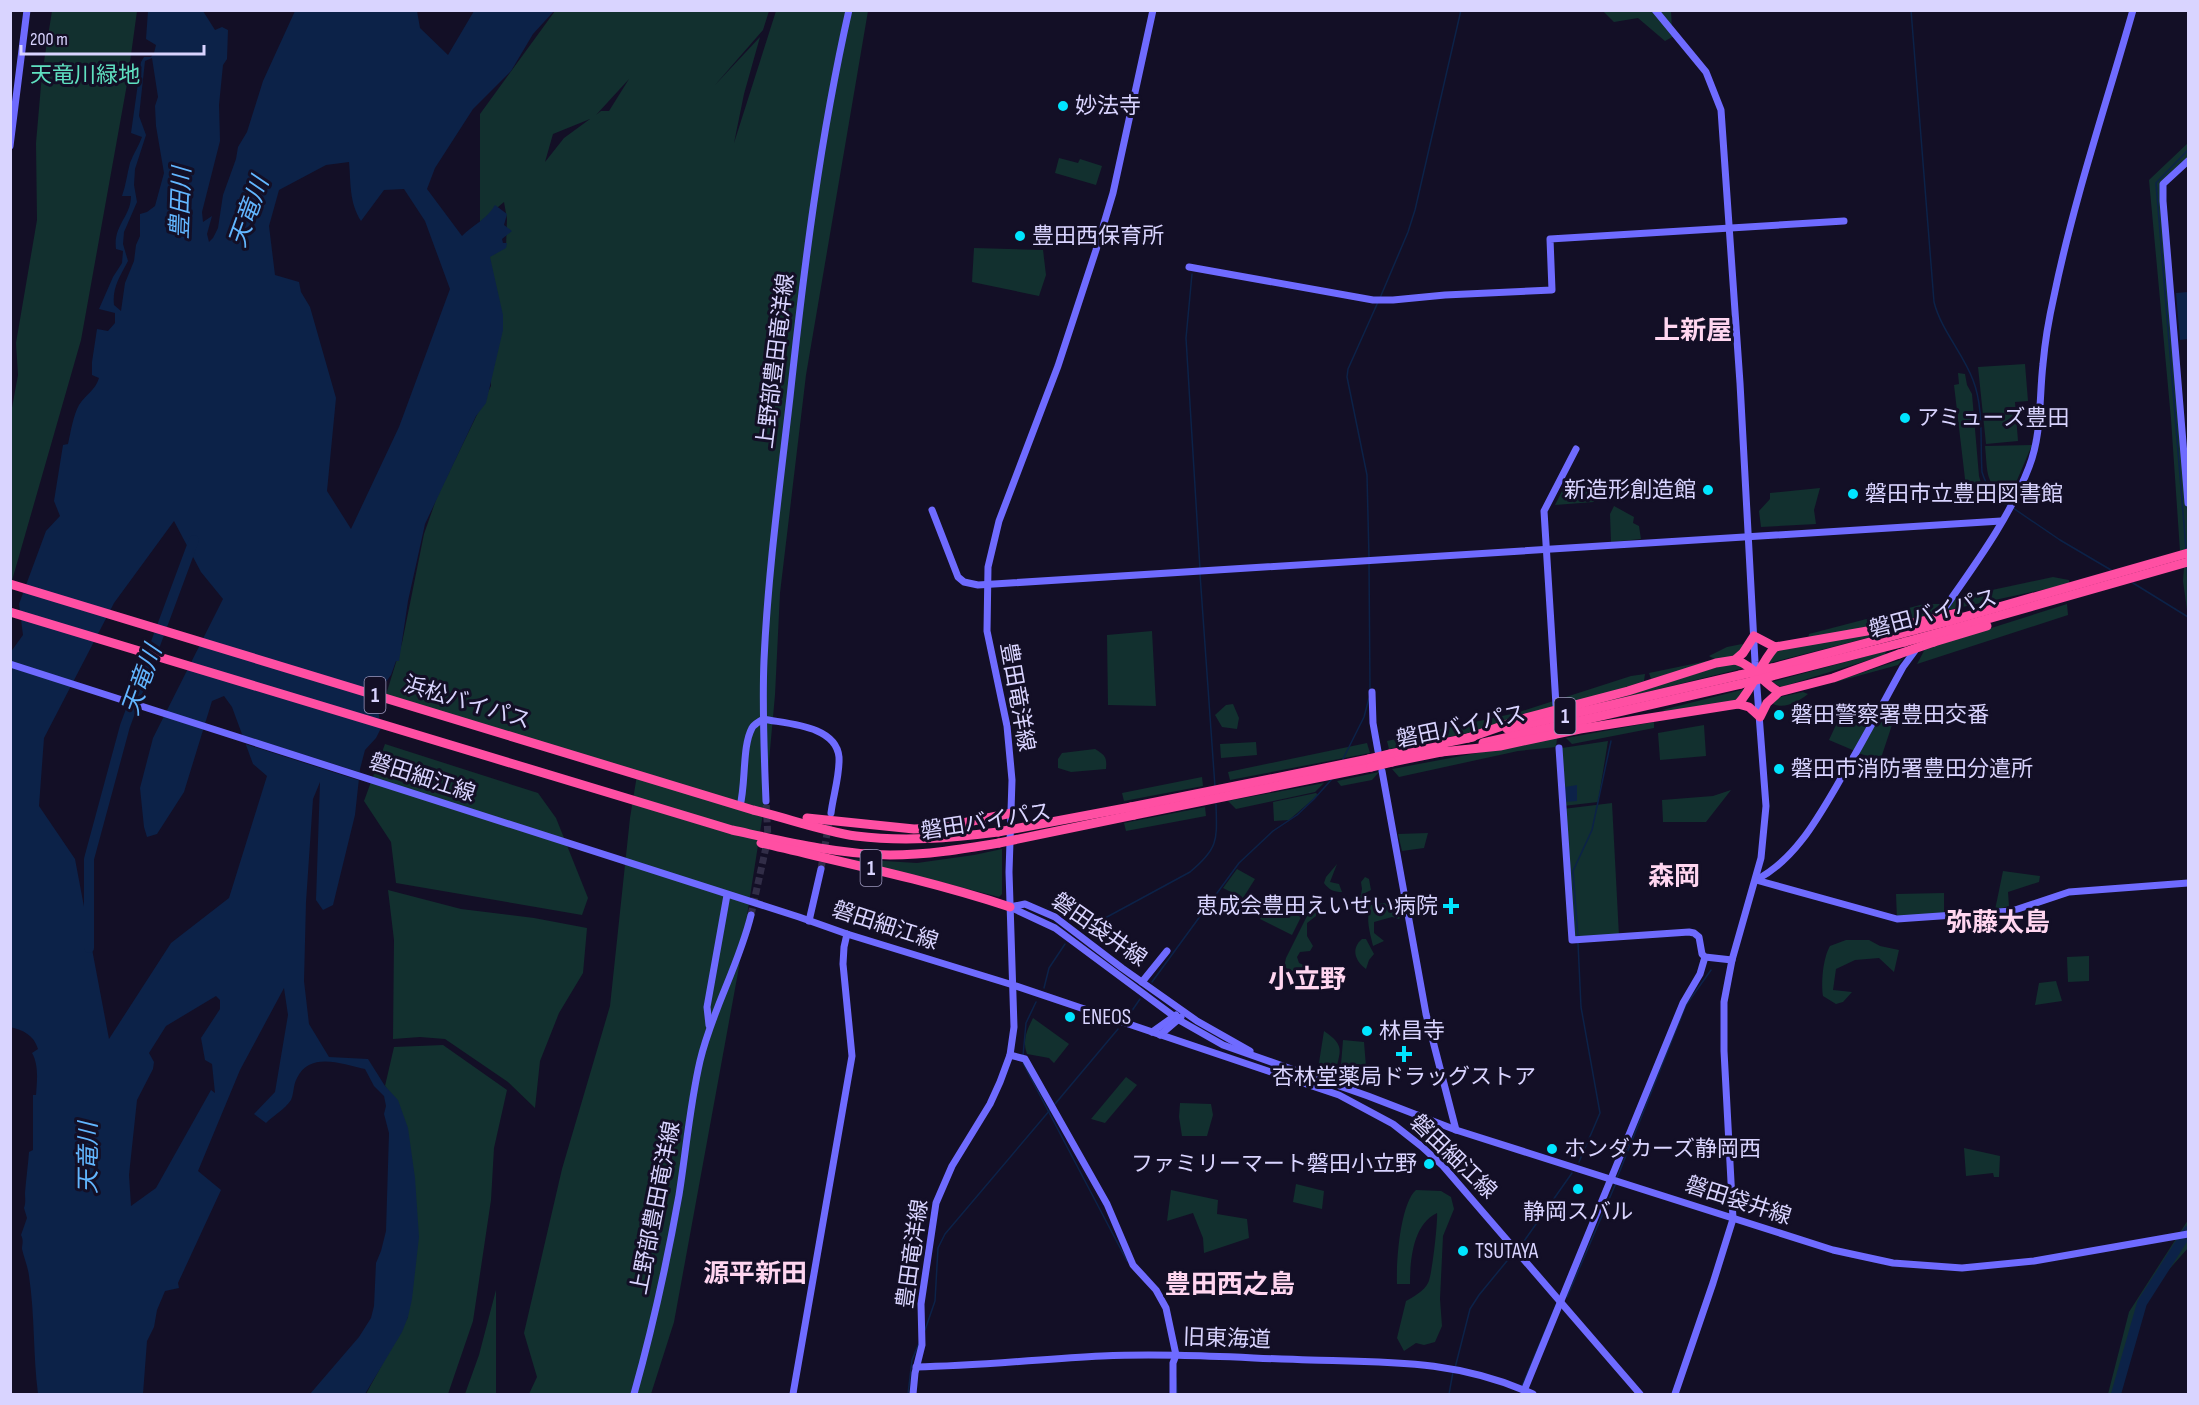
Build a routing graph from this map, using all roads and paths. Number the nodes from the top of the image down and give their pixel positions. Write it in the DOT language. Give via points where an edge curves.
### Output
graph roads {
  1 [pos="27,10"];
  2 [pos="849,10"];
  3 [pos="1153,10"];
  4 [pos="1655,10"];
  5 [pos="2133,10"];
  6 [pos="10,146"];
  7 [pos="2188,161"];
  8 [pos="1844,221"];
  9 [pos="1730,228"];
  10 [pos="1189,267"];
  11 [pos="1576,449"];
  12 [pos="2188,503"];
  13 [pos="932,510"];
  14 [pos="2001,521"];
  15 [pos="1747,536"];
  16 [pos="1546,549"];
  17 [pos="2188,553"];
  18 [pos="2175,561"];
  19 [pos="2188,562"];
  20 [pos="10,584"];
  21 [pos="987,585"];
  22 [pos="2031,603"];
  23 [pos="10,612"];
  24 [pos="1917,626"];
  25 [pos="1950,626"];
  26 [pos="1754,636"];
  27 [pos="1775,647"];
  28 [pos="1735,660"];
  29 [pos="10,664"];
  30 [pos="1772,672"];
  31 [pos="1756,674"];
  32 [pos="1741,680"];
  33 [pos="1372,692"];
  34 [pos="1779,692"];
  35 [pos="1738,704"];
  36 [pos="1556,705"];
  37 [pos="1760,717"];
  38 [pos="763,719"];
  39 [pos="1468,738"];
  40 [pos="1559,748"];
  41 [pos="1378,751"];
  42 [pos="1441,752"];
  43 [pos="1391,758"];
  44 [pos="1382,771"];
  45 [pos="766,801"];
  46 [pos="740,806"];
  47 [pos="1133,811"];
  48 [pos="831,813"];
  49 [pos="1012,813"];
  50 [pos="732,830"];
  51 [pos="821,869"];
  52 [pos="1756,880"];
  53 [pos="2188,884"];
  54 [pos="728,895"];
  55 [pos="1010,907"];
  56 [pos="751,915"];
  57 [pos="809,921"];
  58 [pos="848,934"];
  59 [pos="1167,951"];
  60 [pos="1705,957"];
  61 [pos="1732,960"];
  62 [pos="1142,982"];
  63 [pos="1013,985"];
  64 [pos="1184,1012"];
  65 [pos="1177,1018"];
  66 [pos="709,1027"];
  67 [pos="1152,1032"];
  68 [pos="1160,1035"];
  69 [pos="1010,1055"];
  70 [pos="1291,1069"];
  71 [pos="1456,1130"];
  72 [pos="1611,1179"];
  73 [pos="1733,1219"];
  74 [pos="2188,1234"];
  75 [pos="1561,1302"];
  76 [pos="1176,1356"];
  77 [pos="916,1367"];
  78 [pos="1524,1391"];
  79 [pos="634,1395"];
  80 [pos="793,1395"];
  81 [pos="913,1395"];
  82 [pos="1173,1395"];
  83 [pos="1533,1395"];
  84 [pos="1640,1395"];
  85 [pos="1675,1395"];
  1 -- 6 [label="street"];
  2 -- 38 [label="street, 上野部豊田竜洋線" via="807,244 769,589"];
  3 -- 21 [label="street, 豊田竜洋線" via="1113,193 1058,366 999,521"];
  4 -- 9 [label="street" via="1694,55 1715,91 1723,128"];
  5 -- 14 [label="street" via="2066,241 2046,340 2033,455"];
  7 -- 12 [label="street" via="2163,184 2163,201"];
  8 -- 9 [label="street"];
  9 -- 10 [label="street" via="1550,239 1552,290 1372,300"];
  9 -- 15 [label="street"];
  11 -- 16 [label="street" via="1544,511"];
  13 -- 21 [label="street" via="958,578"];
  14 -- 15 [label="street"];
  14 -- 52 [label="street" via="1903,667 1821,812 1794,850 1770,873"];
  15 -- 16 [label="street"];
  15 -- 26 [label="street"];
  16 -- 21 [label="street"];
  16 -- 36 [label="street"];
  17 -- 18 [label="highway, 磐田バイパス / 1"];
  18 -- 19 [label="highway, 磐田バイパス / 1"];
  18 -- 22 [label="highway, 磐田バイパス / 1"];
  20 -- 46 [label="highway, 浜松バイパス / 1"];
  21 -- 49 [label="street, 豊田竜洋線" via="987,631 1007,726"];
  22 -- 24 [label="highway, bridge" via="2003,601"];
  22 -- 25 [label="highway, 磐田バイパス / 1"];
  22 -- 34 [label="highway, bridge" via="2000,621 1833,678"];
  23 -- 50 [label="highway, 浜松バイパス / 1"];
  24 -- 25 [label="highway, 磐田バイパス / 1, bridge"];
  24 -- 27 [label="highway"];
  24 -- 30 [label="highway, 磐田バイパス / 1"];
  25 -- 30 [label="highway, 磐田バイパス / 1, bridge" via="1905,642"];
  26 -- 27 [label="highway"];
  26 -- 28 [label="highway"];
  26 -- 31 [label="street"];
  27 -- 31 [label="highway"];
  28 -- 31 [label="highway"];
  28 -- 39 [label="highway" via="1522,719"];
  29 -- 54 [label="street, 磐田細江線"];
  30 -- 32 [label="highway, 磐田バイパス / 1, bridge"];
  31 -- 34 [label="highway"];
  31 -- 35 [label="highway" via="1753,685"];
  31 -- 37 [label="street"];
  32 -- 39 [label="highway, 磐田バイパス / 1"];
  32 -- 42 [label="highway, 磐田バイパス / 1"];
  33 -- 41 [label="street"];
  34 -- 37 [label="highway"];
  35 -- 37 [label="highway" via="1749,707"];
  35 -- 42 [label="highway" via="1500,746"];
  37 -- 52 [label="street" via="1766,806"];
  38 -- 45 [label="street, 上野部豊田竜洋線"];
  38 -- 46 [label="street" via="753,726 747,740"];
  38 -- 48 [label="street" via="820,732 833,743 839,754"];
  39 -- 43 [label="highway, 磐田バイパス / 1"];
  40 -- 60 [label="street" via="1572,940 1689,932 1699,937"];
  42 -- 43 [label="highway, 磐田バイパス / 1"];
  43 -- 47 [label="highway, 磐田バイパス / 1, bridge"];
  44 -- 71 [label="street" via="1425,1014"];
  46 -- 47 [label="highway, 磐田バイパス / 1, bridge" via="854,835 916,839 954,838"];
  46 -- 49 [label="highway, 1" via="836,822 914,829"];
  47 -- 50 [label="highway, 磐田バイパス / 1, bridge" via="999,843 934,853 866,854"];
  49 -- 55 [label="street, 豊田竜洋線"];
  50 -- 55 [label="highway, 1" via="760,843 904,875"];
  51 -- 57 [label="street"];
  52 -- 53 [label="street" via="1897,919 2012,911 2069,892"];
  52 -- 61 [label="street"];
  54 -- 57 [label="street, 磐田細江線"];
  54 -- 66 [label="street, 上野部豊田竜洋線" via="707,1007"];
  55 -- 62 [label="street, 磐田袋井線" via="1025,904 1055,917"];
  55 -- 63 [label="street, 豊田竜洋線"];
  55 -- 65 [label="street, 磐田袋井線" via="1054,928"];
  56 -- 66 [label="street, 上野部豊田竜洋線" via="744,945"];
  57 -- 58 [label="street, 磐田細江線"];
  58 -- 63 [label="street, 磐田細江線"];
  58 -- 80 [label="street" via="843,964 852,1056"];
  59 -- 62 [label="street"];
  60 -- 61 [label="street"];
  60 -- 72 [label="street"];
  61 -- 73 [label="street" via="1723,1028"];
  62 -- 64 [label="street, 磐田袋井線"];
  63 -- 67 [label="street, 磐田細江線"];
  63 -- 69 [label="street, 豊田竜洋線"];
  64 -- 65 [label="street"];
  64 -- 70 [label="street, 磐田袋井線" via="1214,1032"];
  65 -- 67 [label="street"];
  65 -- 68 [label="street"];
  65 -- 70 [label="street, 磐田袋井線" via="1222,1045"];
  66 -- 79 [label="street, 上野部豊田竜洋線" via="699,1062 678,1198"];
  67 -- 68 [label="street, 磐田細江線"];
  68 -- 75 [label="street, 磐田細江線" via="1298,1079 1339,1095 1393,1124 1457,1180"];
  69 -- 76 [label="street" via="1025,1059 1107,1204 1133,1265 1160,1296 1171,1321"];
  69 -- 77 [label="street, 豊田竜洋線" via="990,1104 952,1166 936,1203"];
  70 -- 71 [label="street, 磐田袋井線"];
  71 -- 72 [label="street, 磐田袋井線"];
  72 -- 73 [label="street, 磐田袋井線"];
  72 -- 75 [label="street"];
  73 -- 74 [label="street, 磐田袋井線" via="1852,1255 1893,1263 1962,1268 2034,1262"];
  73 -- 85 [label="street"];
  75 -- 78 [label="street"];
  75 -- 84 [label="street, 磐田細江線"];
  76 -- 77 [label="street, 旧東海道" via="1103,1356"];
  76 -- 78 [label="street, 旧東海道" via="1395,1361 1484,1376"];
  76 -- 82 [label="street"];
  77 -- 81 [label="street, 豊田竜洋線"];
  78 -- 83 [label="street, 旧東海道"];
}
